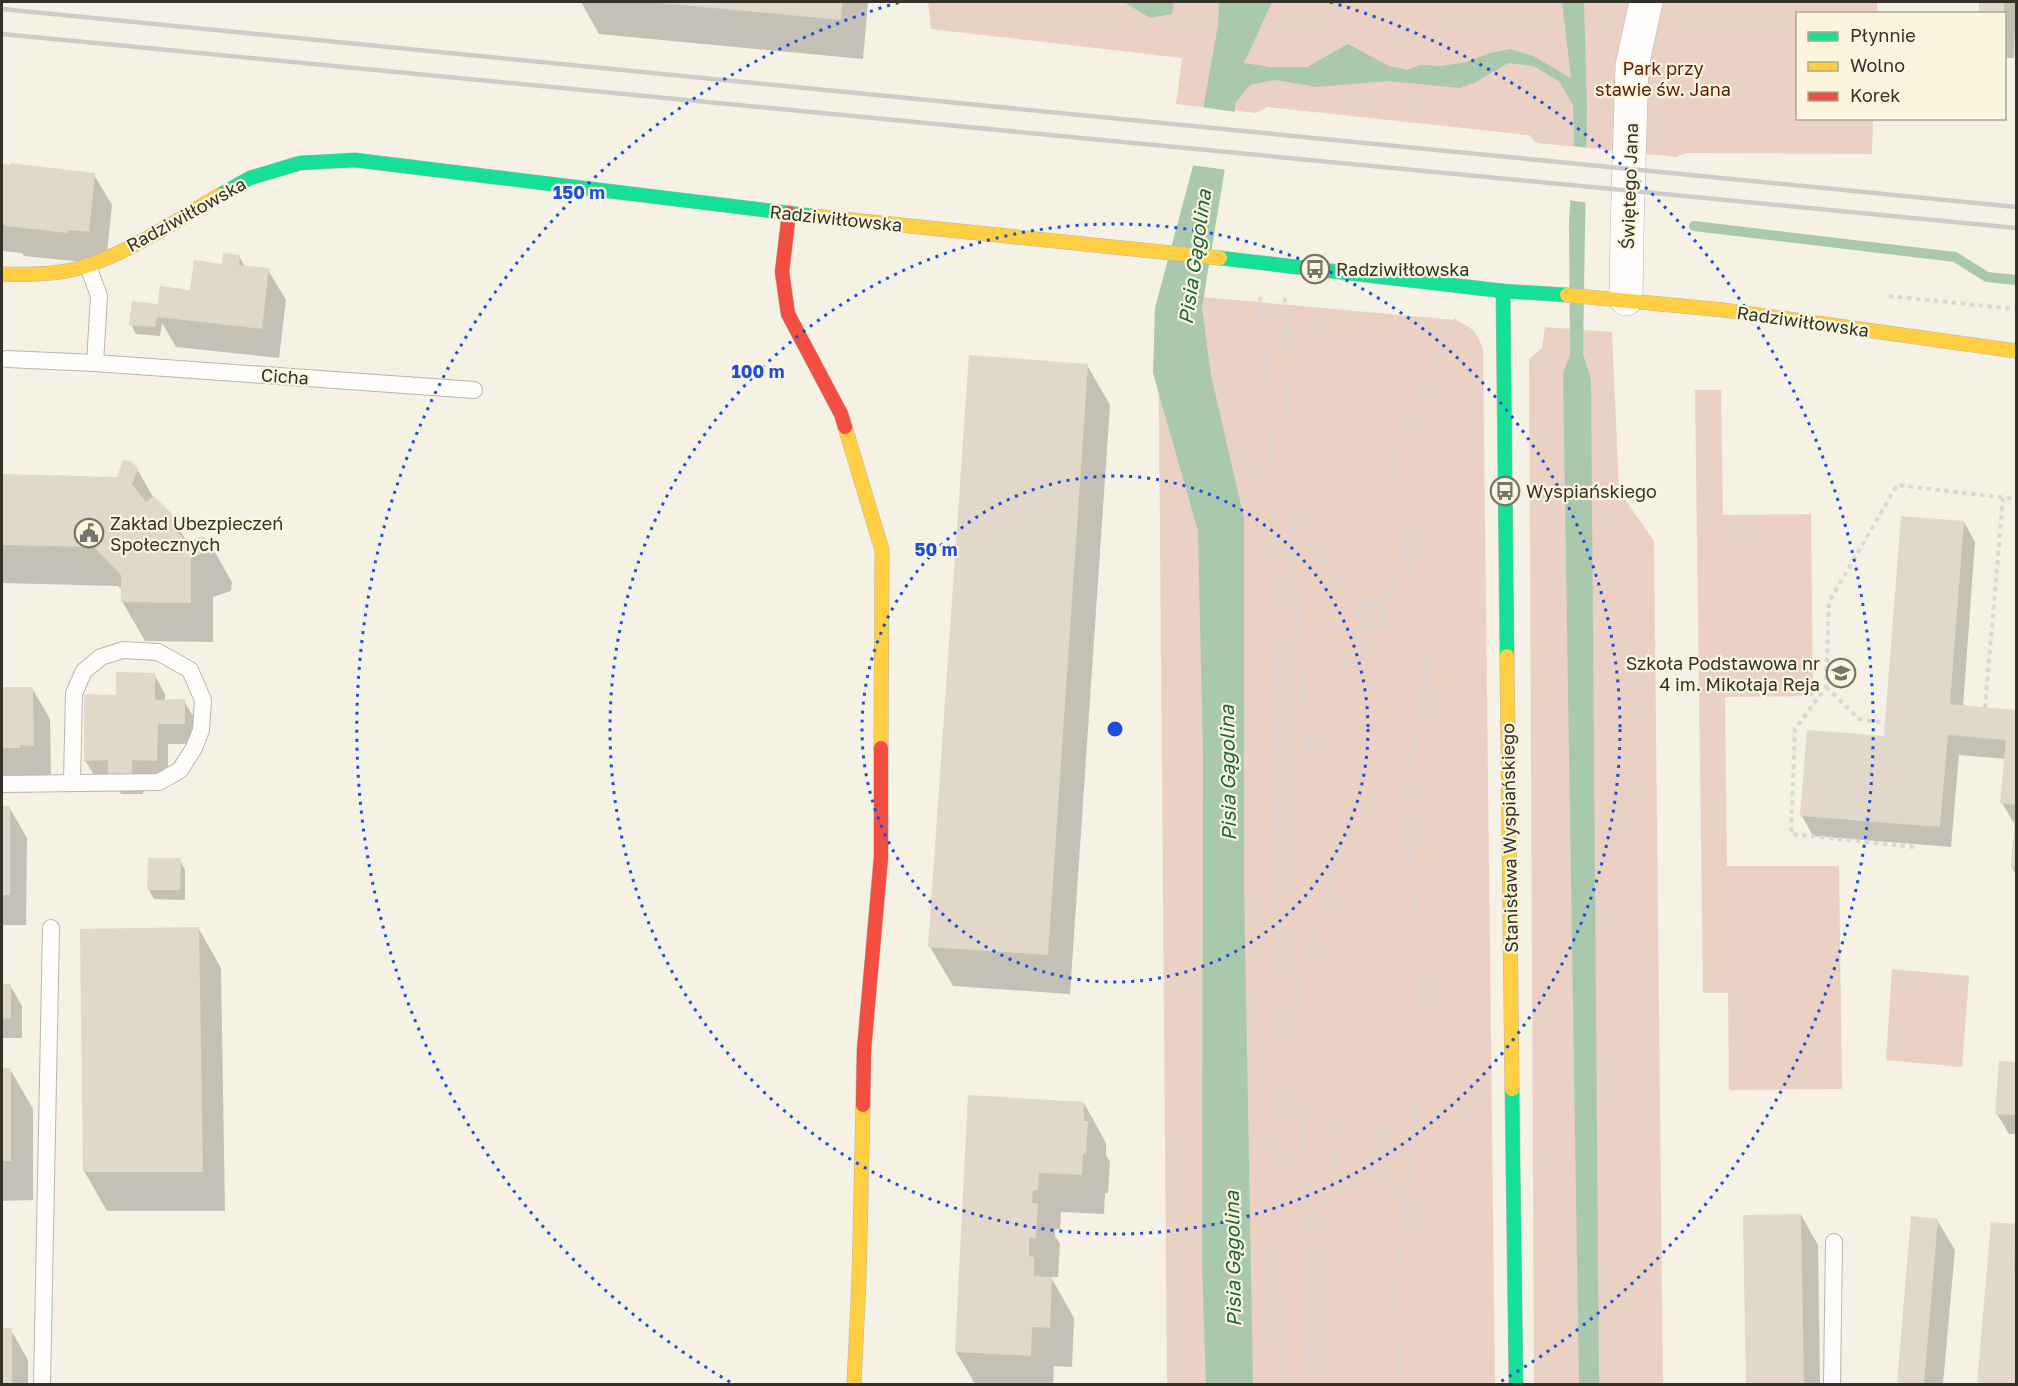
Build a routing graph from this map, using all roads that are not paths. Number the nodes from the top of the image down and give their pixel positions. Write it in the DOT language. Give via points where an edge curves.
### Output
graph roads {
  1 [pos="1646,2"];
  2 [pos="789,213"];
  3 [pos="88,266"];
  4 [pos="2,274"];
  5 [pos="1503,291"];
  6 [pos="1626,300"];
  7 [pos="2016,351"];
  8 [pos="7,360"];
  9 [pos="95,363"];
  10 [pos="474,390"];
  11 [pos="72,782"];
  12 [pos="2,784"];
  13 [pos="51,928"];
  14 [pos="1834,1242"];
  15 [pos="42,1384"];
  16 [pos="854,1384"];
  17 [pos="1516,1384"];
  18 [pos="1832,1384"];
  1 -- 6 [label="street, Świętego Jana" via="1632,66"];
  2 -- 3 [label="street, Radziwiłłowska" via="355,160 300,163 250,178 145,239"];
  2 -- 5 [label="street, Radziwiłłowska"];
  2 -- 16 [label="street" via="782,273 788,314 841,414 882,550 881,857 864,1050"];
  3 -- 4 [label="street, Radziwiłłowska" via="34,275"];
  3 -- 9 [label="lane" via="99,296"];
  5 -- 6 [label="street, Radziwiłłowska"];
  5 -- 17 [label="street, Stanisława Wyspiańskiego"];
  6 -- 7 [label="street, Radziwiłłowska"];
  8 -- 9 [label="lane, Cicha"];
  9 -- 10 [label="lane, Cicha"];
  11 -- 11 [label="lane" via="74,693 84,671 101,657 123,650 158,652 190,670 203,700 201,730 180,770 159,782"];
  11 -- 12 [label="lane"];
  13 -- 15 [label="lane"];
  14 -- 18 [label="lane"];
}
